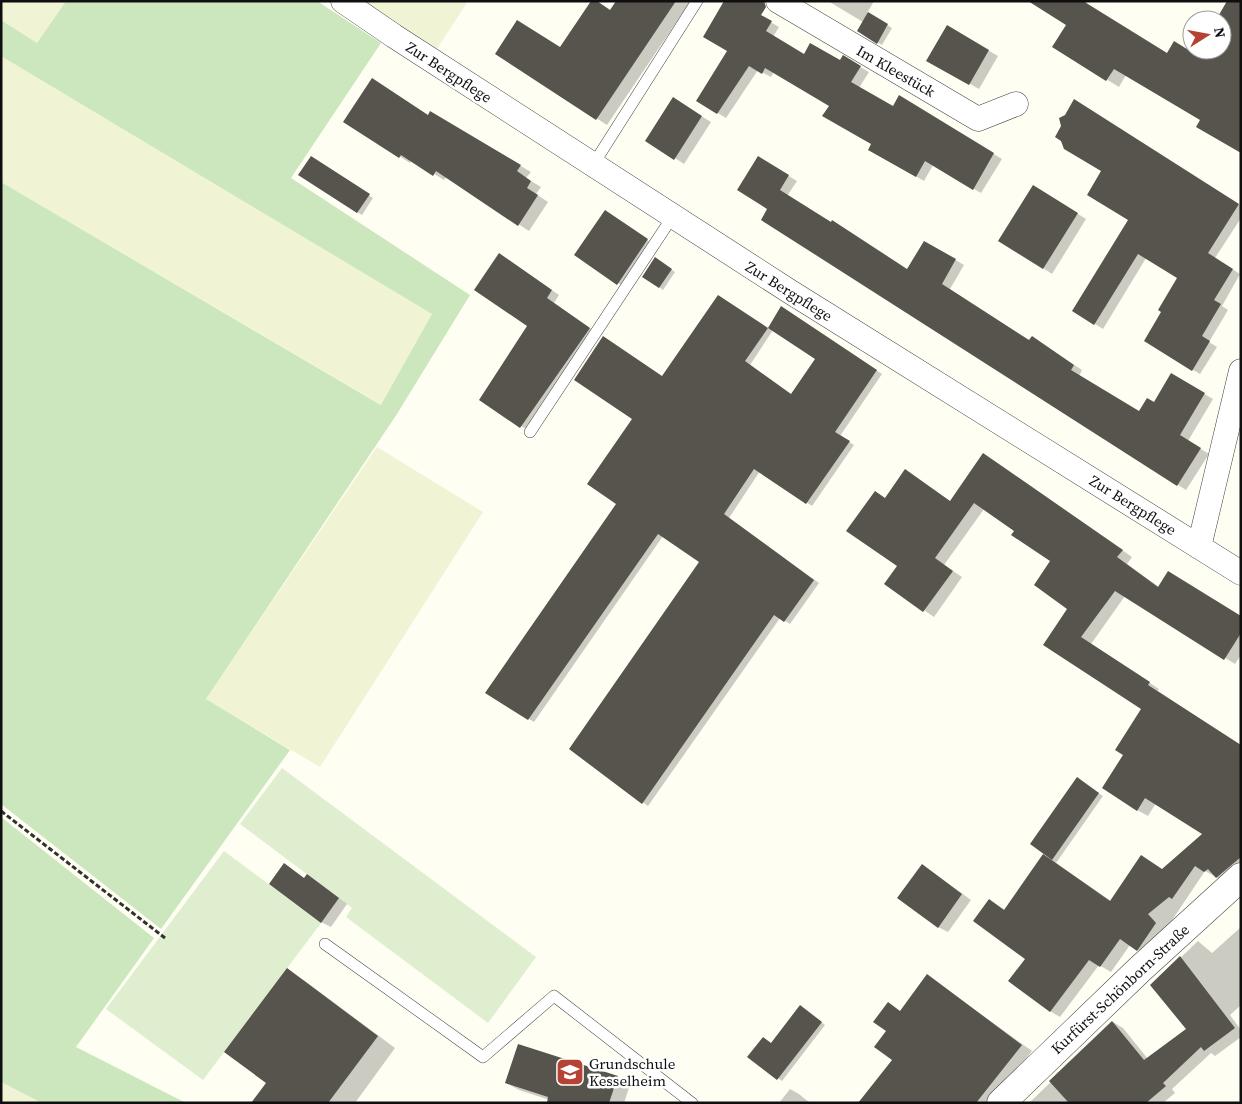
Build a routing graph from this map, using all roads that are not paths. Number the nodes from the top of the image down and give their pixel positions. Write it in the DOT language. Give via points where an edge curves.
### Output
graph roads {
  1 [pos="343,1"];
  2 [pos="698,1"];
  3 [pos="778,1"];
  4 [pos="1016,104"];
  5 [pos="593,164"];
  6 [pos="673,216"];
  7 [pos="1241,371"];
  8 [pos="530,432"];
  9 [pos="1199,547"];
  10 [pos="1241,572"];
  11 [pos="1241,877"];
  12 [pos="325,944"];
  13 [pos="692,1103"];
  14 [pos="1001,1103"];
  1 -- 5 [label="street, Zur Bergpflege"];
  2 -- 5 [label="lane"];
  3 -- 4 [label="street, Im Kleestück" via="978,119"];
  5 -- 6 [label="street, Zur Bergpflege"];
  6 -- 8 [label="lane"];
  6 -- 9 [label="street, Zur Bergpflege"];
  7 -- 9 [label="street"];
  9 -- 10 [label="street, Zur Bergpflege"];
  11 -- 14 [label="street, Kurfürst-Schönborn-Straße"];
  12 -- 13 [label="lane" via="483,1057 554,996"];
}
